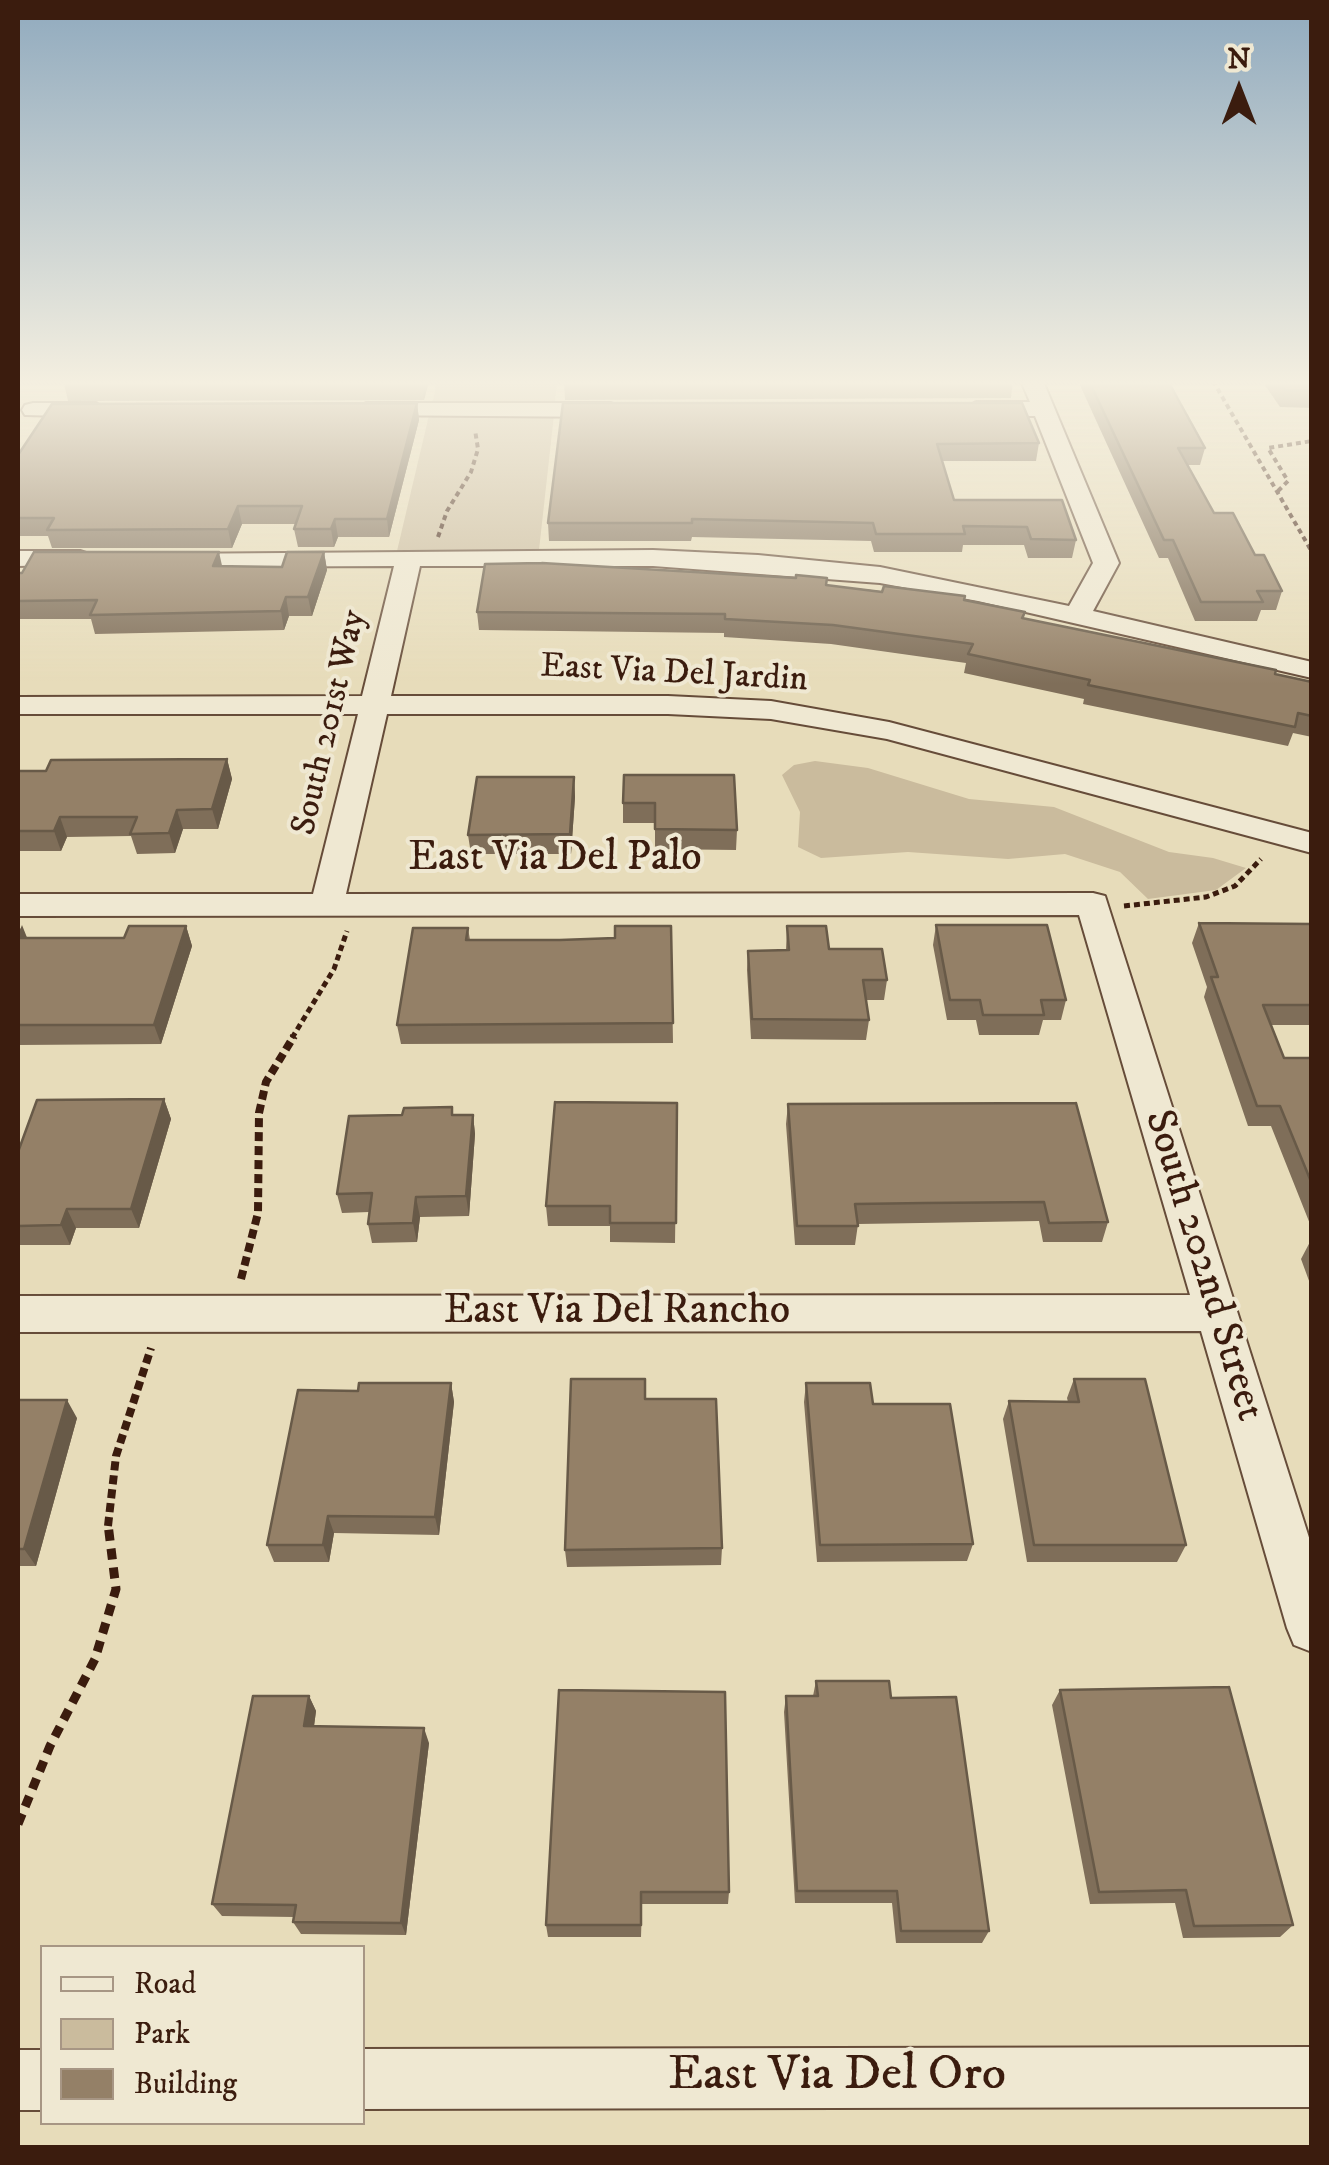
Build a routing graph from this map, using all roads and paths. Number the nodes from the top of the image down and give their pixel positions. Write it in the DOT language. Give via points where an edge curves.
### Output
graph roads {
  1 [pos="465,482"];
  2 [pos="1073,482"];
  3 [pos="1273,482"];
  4 [pos="1287,482"];
  5 [pos="1278,490"];
  6 [pos="1312,552"];
  7 [pos="422,558"];
  8 [pos="18,560"];
  9 [pos="1078,616"];
  10 [pos="1312,670"];
  11 [pos="374,705"];
  12 [pos="18,706"];
  13 [pos="1312,843"];
  14 [pos="1261,860"];
  15 [pos="1093,904"];
  16 [pos="18,905"];
  17 [pos="338,912"];
  18 [pos="239,1285"];
  19 [pos="1216,1313"];
  20 [pos="18,1314"];
  21 [pos="153,1341"];
  22 [pos="1312,1628"];
  23 [pos="18,1824"];
  24 [pos="1312,2077"];
  25 [pos="365,2079"];
  1 -- 7 [label="path"];
  2 -- 9 [label="street" via="1106,564"];
  3 -- 5 [label="path"];
  4 -- 5 [label="path"];
  5 -- 6 [label="path"];
  7 -- 8 [label="street"];
  7 -- 9 [label="street" via="758,562 880,575"];
  7 -- 11 [label="street, South 201st Way"];
  9 -- 10 [label="street"];
  11 -- 12 [label="street, East Via Del Jardin"];
  11 -- 13 [label="street, East Via Del Jardin" via="771,710 889,732"];
  11 -- 17 [label="street, South 201st Way"];
  14 -- 15 [label="path" via="1235,886 1206,897 1134,907"];
  15 -- 17 [label="street, East Via Del Palo"];
  15 -- 19 [label="street, South 202nd Street"];
  16 -- 17 [label="street, East Via Del Palo"];
  17 -- 18 [label="path" via="334,969 266,1082 259,1113 258,1213"];
  19 -- 20 [label="street, East Via Del Rancho"];
  19 -- 22 [label="street, South 202nd Street"];
  21 -- 23 [label="path" via="116,1456 107,1532 116,1589 95,1659"];
  24 -- 25 [label="street, East Via Del Oro"];
}
